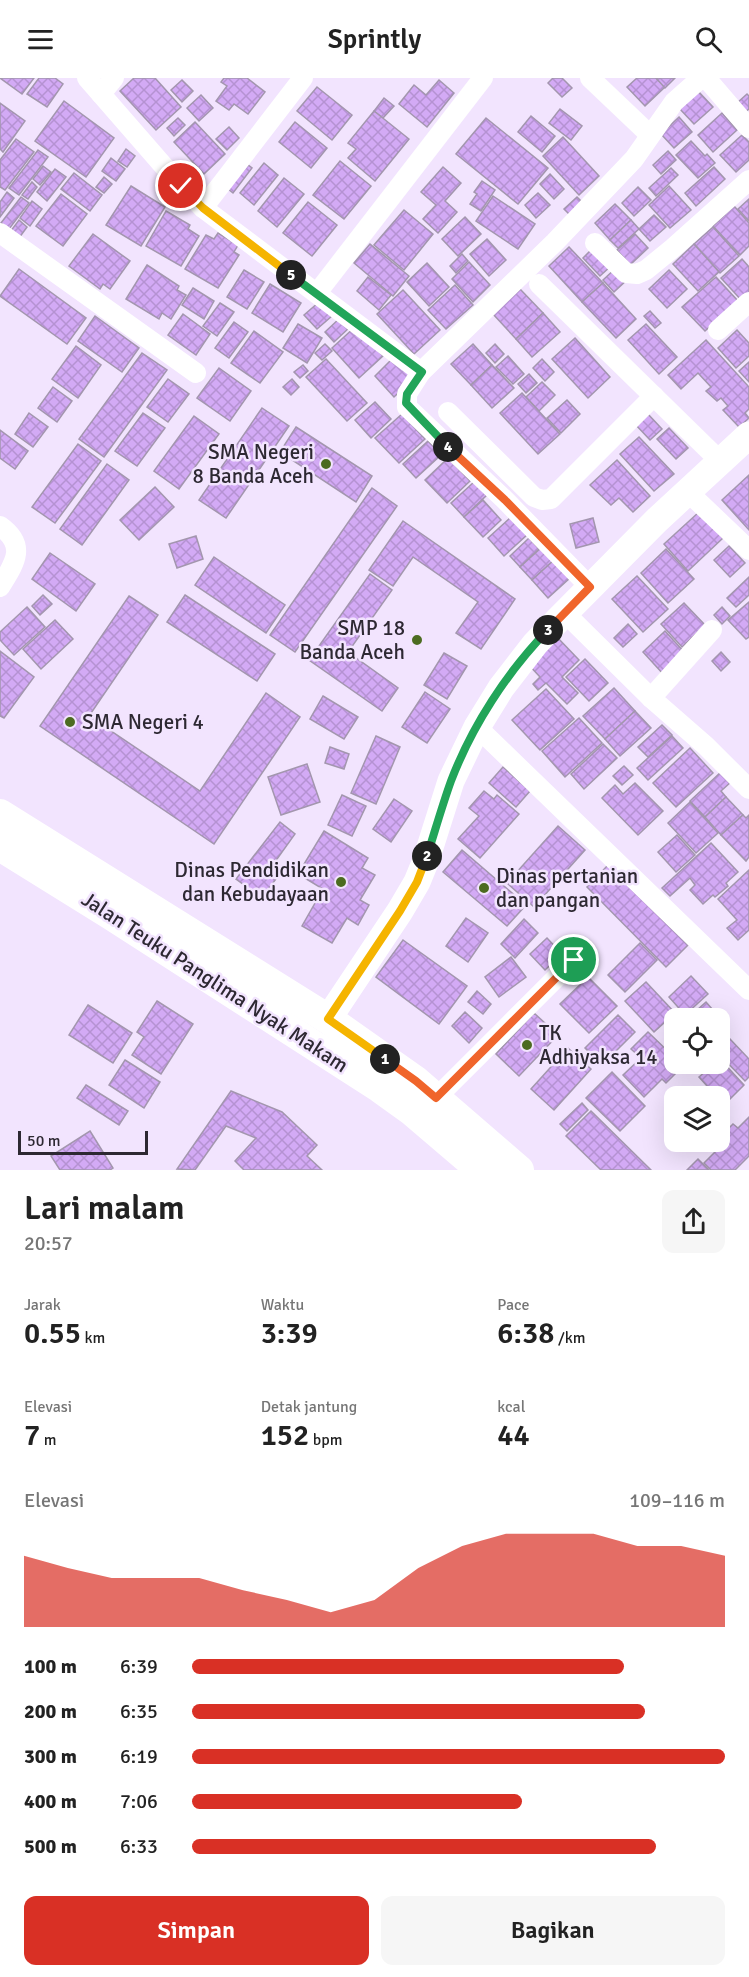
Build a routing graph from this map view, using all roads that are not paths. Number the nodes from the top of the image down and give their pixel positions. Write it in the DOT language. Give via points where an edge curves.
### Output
graph roads {
  1 [pos="87,78"];
  2 [pos="114,78"];
  3 [pos="303,78"];
  4 [pos="483,78"];
  5 [pos="590,78"];
  6 [pos="701,78"];
  7 [pos="706,78"];
  8 [pos="102,94"];
  9 [pos="749,128"];
  10 [pos="650,135"];
  11 [pos="749,180"];
  12 [pos="203,208"];
  13 [pos="0,233"];
  14 [pos="595,243"];
  15 [pos="540,284"];
  16 [pos="317,293"];
  17 [pos="749,302"];
  18 [pos="718,330"];
  19 [pos="422,372"];
  20 [pos="196,373"];
  21 [pos="654,396"];
  22 [pos="448,412"];
  23 [pos="749,435"];
  24 [pos="720,461"];
  25 [pos="687,491"];
  26 [pos="0,526"];
  27 [pos="749,550"];
  28 [pos="0,587"];
  29 [pos="590,587"];
  30 [pos="565,613"];
  31 [pos="712,630"];
  32 [pos="651,698"];
  33 [pos="477,727"];
  34 [pos="749,789"];
  35 [pos="0,814"];
  36 [pos="0,846"];
  37 [pos="574,960"];
  38 [pos="749,990"];
  39 [pos="328,1019"];
  40 [pos="436,1098"];
  41 [pos="482,1170"];
  42 [pos="519,1170"];
  1 -- 8 [label="street"];
  2 -- 8 [label="street"];
  3 -- 12 [label="street"];
  4 -- 16 [label="street"];
  5 -- 10 [label="street"];
  6 -- 10 [label="street" via="674,102"];
  7 -- 9 [label="street"];
  8 -- 12 [label="street"];
  10 -- 19 [label="street" via="634,159 555,242"];
  11 -- 14 [label="street" via="673,248 637,274 626,273"];
  12 -- 16 [label="street"];
  13 -- 20 [label="street"];
  15 -- 21 [label="street"];
  16 -- 19 [label="street"];
  17 -- 18 [label="street"];
  19 -- 29 [label="street" via="407,394 407,407"];
  21 -- 22 [label="street" via="551,499 542,500 534,497"];
  21 -- 24 [label="street"];
  23 -- 24 [label="street"];
  24 -- 25 [label="street"];
  25 -- 27 [label="street"];
  25 -- 29 [label="street"];
  26 -- 28 [label="street" via="12,537 17,553"];
  29 -- 30 [label="street"];
  30 -- 32 [label="street"];
  30 -- 33 [label="street" via="517,666"];
  31 -- 32 [label="street"];
  32 -- 34 [label="street"];
  33 -- 38 [label="street"];
  33 -- 39 [label="street" via="451,781 417,882"];
  35 -- 39 [label="main road, Jalan Teuku Panglima Nyak Makam"];
  36 -- 41 [label="main road, Jalan Teuku Panglima Nyak Makam" via="380,1088"];
  37 -- 40 [label="street"];
  39 -- 40 [label="main road, Jalan Teuku Panglima Nyak Makam"];
  40 -- 42 [label="main road, Jalan Teuku Panglima Nyak Makam"];
}
